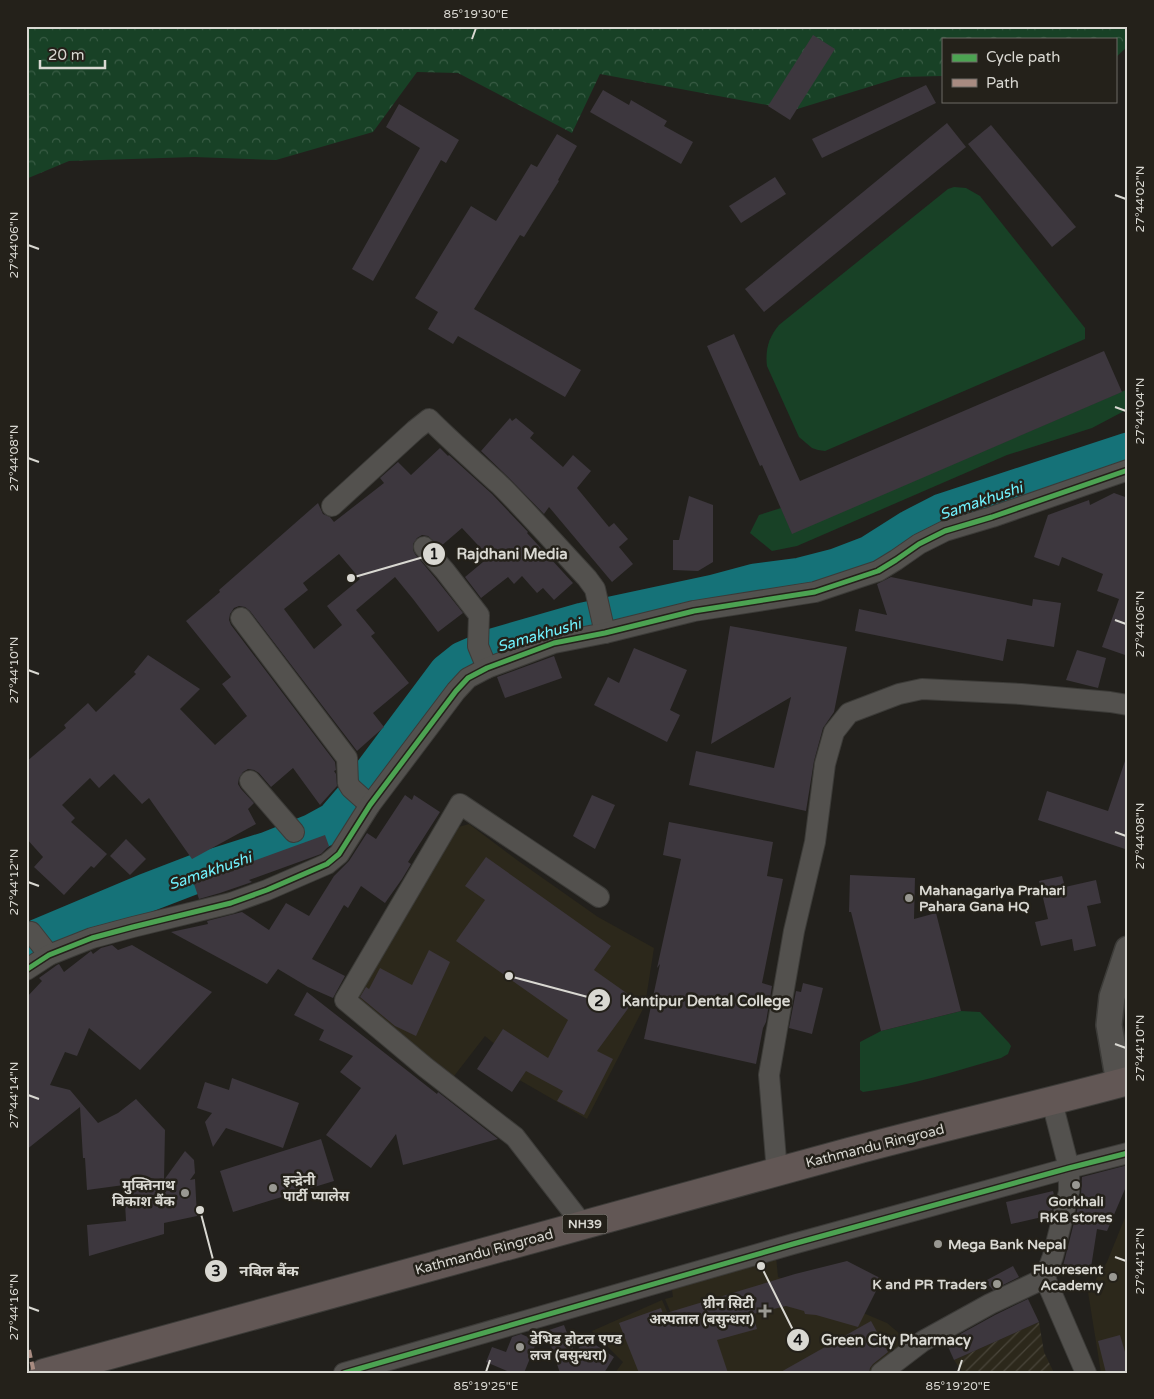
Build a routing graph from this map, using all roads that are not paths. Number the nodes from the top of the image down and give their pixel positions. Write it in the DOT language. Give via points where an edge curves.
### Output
graph roads {
  1 [pos="1128,470"];
  2 [pos="332,506"];
  3 [pos="424,547"];
  4 [pos="241,618"];
  5 [pos="603,623"];
  6 [pos="483,658"];
  7 [pos="1128,705"];
  8 [pos="250,781"];
  9 [pos="362,798"];
  10 [pos="294,832"];
  11 [pos="599,898"];
  12 [pos="31,932"];
  13 [pos="1128,949"];
  14 [pos="46,952"];
  15 [pos="26,970"];
  16 [pos="1120,995"];
  17 [pos="1123,1082"];
  18 [pos="1052,1102"];
  19 [pos="1128,1153"];
  20 [pos="1069,1168"];
  21 [pos="776,1172"];
  22 [pos="583,1225"];
  23 [pos="1045,1278"];
  24 [pos="44,1373"];
  25 [pos="344,1373"];
  26 [pos="881,1373"];
  27 [pos="1086,1373"];
  1 -- 5 [label="street" via="945,531 878,570 815,592"];
  2 -- 5 [label="street" via="429,419 518,504 587,578 595,589"];
  3 -- 6 [label="street" via="479,615"];
  4 -- 9 [label="street" via="347,758 348,783"];
  5 -- 6 [label="street" via="554,643"];
  6 -- 9 [label="street"];
  7 -- 21 [label="street" via="1021,694 922,689 899,694 850,713 834,732 768,1075"];
  8 -- 10 [label="street"];
  9 -- 14 [label="street" via="339,854 327,864 231,903"];
  11 -- 22 [label="street" via="460,804 345,1000 515,1138"];
  12 -- 14 [label="street"];
  13 -- 16 [label="street"];
  14 -- 15 [label="street"];
  16 -- 17 [label="street" via="1109,1024"];
  17 -- 18 [label="highway, Kathmandu Ringroad / NH39"];
  18 -- 20 [label="street"];
  18 -- 21 [label="highway, Kathmandu Ringroad / NH39"];
  19 -- 20 [label="street"];
  20 -- 23 [label="street" via="1069,1192"];
  20 -- 25 [label="street"];
  21 -- 22 [label="highway, Kathmandu Ringroad / NH39"];
  22 -- 24 [label="highway, Kathmandu Ringroad / NH39"];
  23 -- 26 [label="street" via="923,1341"];
  23 -- 27 [label="street"];
}
